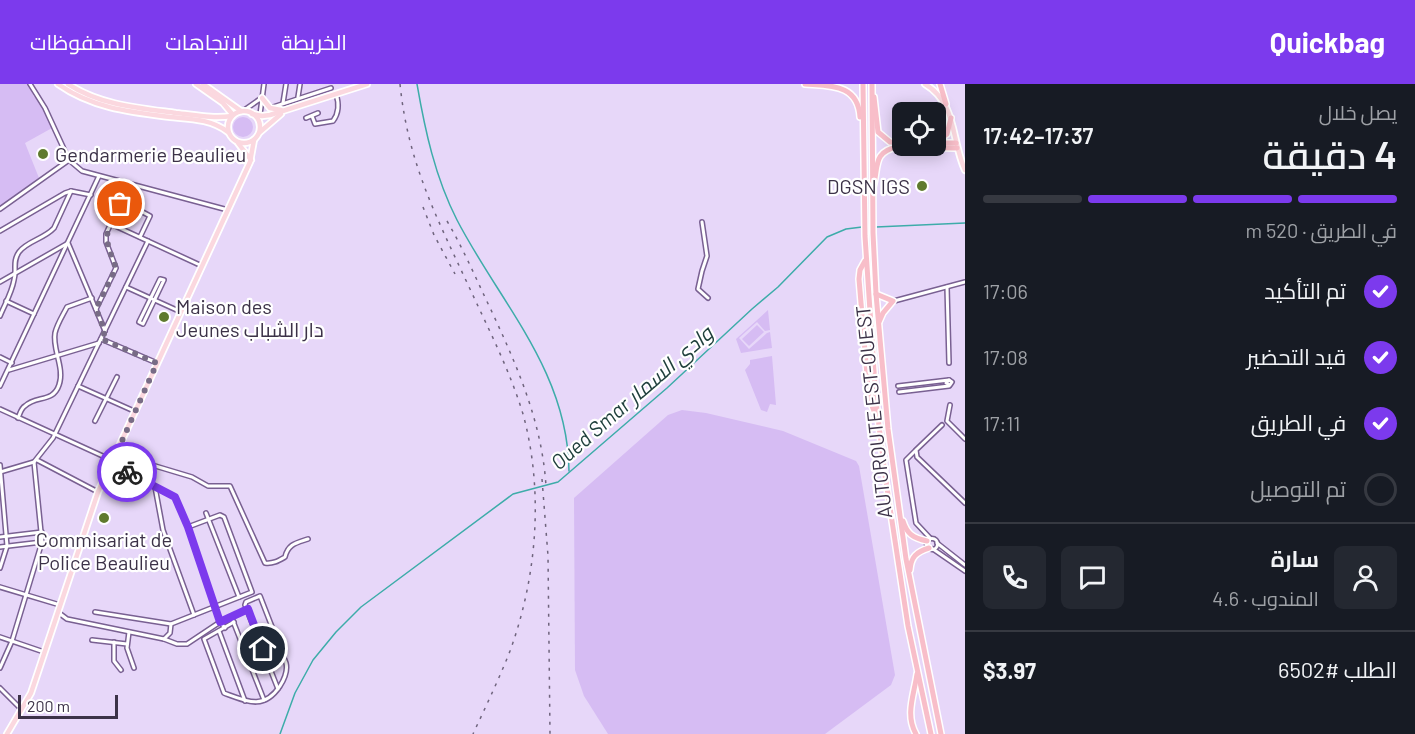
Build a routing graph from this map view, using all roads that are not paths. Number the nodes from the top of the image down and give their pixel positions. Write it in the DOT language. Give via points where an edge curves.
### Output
graph roads {
  1 [pos="30,84"];
  2 [pos="58,84"];
  3 [pos="68,84"];
  4 [pos="196,84"];
  5 [pos="203,84"];
  6 [pos="264,84"];
  7 [pos="286,84"];
  8 [pos="300,84"];
  9 [pos="316,84"];
  10 [pos="367,84"];
  11 [pos="805,84"];
  12 [pos="864,84"];
  13 [pos="925,84"];
  14 [pos="940,84"];
  15 [pos="872,86"];
  16 [pos="331,88"];
  17 [pos="314,92"];
  18 [pos="336,94"];
  19 [pos="262,98"];
  20 [pos="298,98"];
  21 [pos="945,102"];
  22 [pos="945,102"];
  23 [pos="283,103"];
  24 [pos="946,104"];
  25 [pos="226,105"];
  26 [pos="270,108"];
  27 [pos="127,109"];
  28 [pos="135,110"];
  29 [pos="286,110"];
  30 [pos="242,111"];
  31 [pos="318,113"];
  32 [pos="233,116"];
  33 [pos="312,116"];
  34 [pos="219,118"];
  35 [pos="306,118"];
  36 [pos="951,118"];
  37 [pos="259,119"];
  38 [pos="228,132"];
  39 [pos="946,135"];
  40 [pos="255,138"];
  41 [pos="237,142"];
  42 [pos="892,142"];
  43 [pos="946,144"];
  44 [pos="957,145"];
  45 [pos="863,151"];
  46 [pos="69,160"];
  47 [pos="251,160"];
  48 [pos="965,170"];
  49 [pos="99,176"];
  50 [pos="129,184"];
  51 [pos="71,191"];
  52 [pos="871,194"];
  53 [pos="91,195"];
  54 [pos="0,209"];
  55 [pos="137,209"];
  56 [pos="228,210"];
  57 [pos="702,222"];
  58 [pos="110,224"];
  59 [pos="0,231"];
  60 [pos="140,237"];
  61 [pos="148,241"];
  62 [pos="68,243"];
  63 [pos="202,266"];
  64 [pos="16,273"];
  65 [pos="0,282"];
  66 [pos="965,282"];
  67 [pos="126,287"];
  68 [pos="947,287"];
  69 [pos="876,294"];
  70 [pos="92,298"];
  71 [pos="708,298"];
  72 [pos="153,299"];
  73 [pos="6,302"];
  74 [pos="893,302"];
  75 [pos="96,309"];
  76 [pos="181,312"];
  77 [pos="34,314"];
  78 [pos="0,316"];
  79 [pos="878,323"];
  80 [pos="105,332"];
  81 [pos="100,341"];
  82 [pos="58,355"];
  83 [pos="0,357"];
  84 [pos="12,363"];
  85 [pos="157,363"];
  86 [pos="949,363"];
  87 [pos="8,370"];
  88 [pos="117,377"];
  89 [pos="0,386"];
  90 [pos="78,386"];
  91 [pos="898,386"];
  92 [pos="899,392"];
  93 [pos="106,399"];
  94 [pos="950,405"];
  95 [pos="0,409"];
  96 [pos="135,411"];
  97 [pos="18,418"];
  98 [pos="95,421"];
  99 [pos="942,425"];
  100 [pos="55,434"];
  101 [pos="965,439"];
  102 [pos="916,450"];
  103 [pos="35,461"];
  104 [pos="113,461"];
  105 [pos="0,465"];
  106 [pos="1,472"];
  107 [pos="155,487"];
  108 [pos="98,492"];
  109 [pos="965,503"];
  110 [pos="897,504"];
  111 [pos="206,513"];
  112 [pos="209,519"];
  113 [pos="188,527"];
  114 [pos="42,532"];
  115 [pos="7,536"];
  116 [pos="0,537"];
  117 [pos="308,539"];
  118 [pos="928,540"];
  119 [pos="42,542"];
  120 [pos="937,543"];
  121 [pos="7,546"];
  122 [pos="0,547"];
  123 [pos="931,549"];
  124 [pos="965,565"];
  125 [pos="0,568"];
  126 [pos="965,571"];
  127 [pos="0,586"];
  128 [pos="912,593"];
  129 [pos="25,594"];
  130 [pos="239,597"];
  131 [pos="60,605"];
  132 [pos="216,606"];
  133 [pos="248,609"];
  134 [pos="57,612"];
  135 [pos="95,612"];
  136 [pos="194,615"];
  137 [pos="231,617"];
  138 [pos="220,622"];
  139 [pos="234,622"];
  140 [pos="171,624"];
  141 [pos="225,628"];
  142 [pos="219,631"];
  143 [pos="129,632"];
  144 [pos="0,638"];
  145 [pos="164,639"];
  146 [pos="92,640"];
  147 [pos="12,641"];
  148 [pos="114,642"];
  149 [pos="127,644"];
  150 [pos="44,652"];
  151 [pos="0,668"];
  152 [pos="134,668"];
  153 [pos="121,670"];
  154 [pos="918,670"];
  155 [pos="0,688"];
  156 [pos="278,689"];
  157 [pos="264,700"];
  158 [pos="245,701"];
  159 [pos="22,711"];
  160 [pos="7,734"];
  161 [pos="916,734"];
  162 [pos="931,734"];
  163 [pos="941,734"];
  1 -- 46 [label="street"];
  2 -- 27 [label="main road" via="86,100"];
  3 -- 27 [label="main road"];
  4 -- 25 [label="main road"];
  5 -- 30 [label="main road"];
  6 -- 19 [label="street"];
  7 -- 23 [label="street"];
  8 -- 20 [label="street"];
  9 -- 17 [label="street"];
  10 -- 18 [label="main road"];
  11 -- 45 [label="highway" via="844,89 852,95 860,111"];
  12 -- 45 [label="highway, AUTOROUTE EST-OUEST"];
  13 -- 21 [label="main road"];
  14 -- 22 [label="highway"];
  15 -- 42 [label="highway" via="878,132"];
  15 -- 52 [label="highway, AUTOROUTE EST-OUEST"];
  16 -- 17 [label="street"];
  17 -- 20 [label="street"];
  18 -- 29 [label="main road"];
  18 -- 33 [label="street" via="333,121 315,124"];
  19 -- 26 [label="main road"];
  19 -- 30 [label="street"];
  19 -- 37 [label="street"];
  20 -- 23 [label="street"];
  23 -- 26 [label="street"];
  24 -- 36 [label="main road"];
  25 -- 32 [label="main road"];
  25 -- 34 [label="main road"];
  26 -- 29 [label="main road"];
  27 -- 28 [label="main road"];
  28 -- 34 [label="main road"];
  28 -- 38 [label="main road" via="211,122"];
  29 -- 37 [label="main road"];
  29 -- 40 [label="main road"];
  30 -- 32 [label="main road"];
  30 -- 37 [label="main road"];
  31 -- 33 [label="street"];
  32 -- 34 [label="main road"];
  32 -- 38 [label="main road"];
  33 -- 35 [label="street"];
  36 -- 39 [label="highway"];
  36 -- 44 [label="main road"];
  37 -- 40 [label="main road"];
  38 -- 41 [label="main road"];
  40 -- 41 [label="main road"];
  40 -- 47 [label="main road"];
  41 -- 47 [label="main road"];
  43 -- 44 [label="highway"];
  44 -- 48 [label="main road"];
  44 -- 52 [label="highway" via="885,151 878,159"];
  45 -- 154 [label="highway, AUTOROUTE EST-OUEST" via="866,259 878,420 906,614"];
  46 -- 49 [label="street" via="78,169"];
  46 -- 54 [label="street"];
  47 -- 56 [label="main road"];
  49 -- 50 [label="street"];
  49 -- 53 [label="street"];
  50 -- 56 [label="street"];
  50 -- 58 [label="street"];
  51 -- 53 [label="street"];
  51 -- 59 [label="street"];
  51 -- 64 [label="street" via="50,233 19,252 14,262"];
  52 -- 69 [label="highway, AUTOROUTE EST-OUEST"];
  53 -- 62 [label="street"];
  55 -- 60 [label="street" via="150,216"];
  56 -- 63 [label="main road"];
  57 -- 71 [label="street" via="707,256 698,289"];
  58 -- 60 [label="street"];
  58 -- 75 [label="street" via="106,242 116,268"];
  60 -- 61 [label="street"];
  61 -- 63 [label="street"];
  61 -- 67 [label="street"];
  62 -- 64 [label="street"];
  62 -- 70 [label="street"];
  62 -- 77 [label="street"];
  63 -- 76 [label="main road"];
  64 -- 65 [label="street"];
  64 -- 73 [label="street"];
  66 -- 68 [label="street"];
  67 -- 72 [label="street"];
  67 -- 80 [label="street"];
  68 -- 74 [label="street"];
  68 -- 86 [label="street"];
  69 -- 74 [label="highway"];
  69 -- 79 [label="highway, AUTOROUTE EST-OUEST"];
  70 -- 75 [label="street"];
  70 -- 82 [label="street" via="67,307 55,334"];
  72 -- 72 [label="street" via="160,279 164,280"];
  72 -- 72 [label="street" via="143,324 139,322"];
  72 -- 76 [label="street"];
  73 -- 77 [label="street"];
  73 -- 78 [label="street"];
  74 -- 79 [label="highway"];
  75 -- 80 [label="street"];
  76 -- 85 [label="main road"];
  77 -- 84 [label="street"];
  79 -- 110 [label="highway, AUTOROUTE EST-OUEST"];
  80 -- 81 [label="street"];
  81 -- 82 [label="street"];
  81 -- 85 [label="street"];
  81 -- 90 [label="street"];
  82 -- 87 [label="street"];
  82 -- 97 [label="street" via="60,384 55,393 23,406"];
  83 -- 84 [label="street"];
  84 -- 87 [label="street"];
  85 -- 96 [label="main road"];
  87 -- 89 [label="street"];
  88 -- 93 [label="street"];
  90 -- 93 [label="street"];
  90 -- 100 [label="street"];
  91 -- 92 [label="street" via="952,382 949,386"];
  93 -- 96 [label="street"];
  93 -- 98 [label="street"];
  94 -- 101 [label="street" via="947,421"];
  95 -- 97 [label="street"];
  96 -- 104 [label="main road"];
  97 -- 100 [label="street"];
  99 -- 102 [label="street"];
  100 -- 103 [label="street"];
  100 -- 104 [label="street"];
  102 -- 109 [label="street" via="917,457"];
  102 -- 118 [label="street" via="906,460 914,516"];
  103 -- 106 [label="street"];
  103 -- 108 [label="street"];
  103 -- 114 [label="street"];
  104 -- 107 [label="street"];
  104 -- 108 [label="main road"];
  104 -- 117 [label="street" via="152,465 208,486 230,486 265,562 280,560 291,545"];
  105 -- 106 [label="street"];
  106 -- 115 [label="street"];
  107 -- 113 [label="street" via="175,497"];
  107 -- 136 [label="street" via="163,530"];
  108 -- 131 [label="main road"];
  110 -- 118 [label="highway" via="909,533"];
  110 -- 128 [label="highway, AUTOROUTE EST-OUEST"];
  111 -- 112 [label="street"];
  112 -- 113 [label="street"];
  112 -- 130 [label="street"];
  112 -- 130 [label="street" via="224,517 252,590"];
  113 -- 132 [label="street"];
  114 -- 115 [label="street"];
  114 -- 119 [label="street"];
  115 -- 116 [label="street"];
  115 -- 121 [label="street"];
  118 -- 120 [label="street" via="935,539"];
  118 -- 123 [label="street" via="926,545"];
  119 -- 121 [label="street"];
  119 -- 129 [label="street"];
  120 -- 123 [label="street"];
  120 -- 124 [label="street"];
  121 -- 122 [label="street"];
  121 -- 125 [label="street"];
  123 -- 126 [label="street"];
  123 -- 128 [label="highway" via="917,553 911,561"];
  127 -- 129 [label="street"];
  128 -- 163 [label="highway, AUTOROUTE EST-OUEST"];
  129 -- 131 [label="street"];
  129 -- 147 [label="street"];
  130 -- 132 [label="street"];
  131 -- 134 [label="main road"];
  132 -- 136 [label="street"];
  132 -- 138 [label="street"];
  133 -- 137 [label="street"];
  133 -- 156 [label="street"];
  133 -- 156 [label="street" via="246,602 260,596 287,667"];
  134 -- 143 [label="street" via="68,619"];
  134 -- 150 [label="main road"];
  135 -- 140 [label="street"];
  136 -- 140 [label="street"];
  137 -- 138 [label="street"];
  137 -- 139 [label="street"];
  138 -- 141 [label="street"];
  138 -- 145 [label="street" via="187,644"];
  139 -- 141 [label="street"];
  139 -- 157 [label="street"];
  140 -- 145 [label="street"];
  141 -- 142 [label="street"];
  142 -- 158 [label="street"];
  142 -- 158 [label="street" via="204,639 224,693"];
  143 -- 145 [label="street"];
  143 -- 149 [label="street"];
  144 -- 147 [label="street"];
  146 -- 148 [label="street"];
  147 -- 150 [label="street"];
  147 -- 151 [label="street"];
  148 -- 149 [label="street"];
  148 -- 153 [label="street" via="114,661"];
  149 -- 152 [label="street"];
  150 -- 159 [label="main road"];
  154 -- 161 [label="highway" via="910,711"];
  154 -- 162 [label="highway, AUTOROUTE EST-OUEST"];
  155 -- 159 [label="street"];
  156 -- 157 [label="street" via="272,698"];
  157 -- 158 [label="street"];
  159 -- 160 [label="main road"];
}
